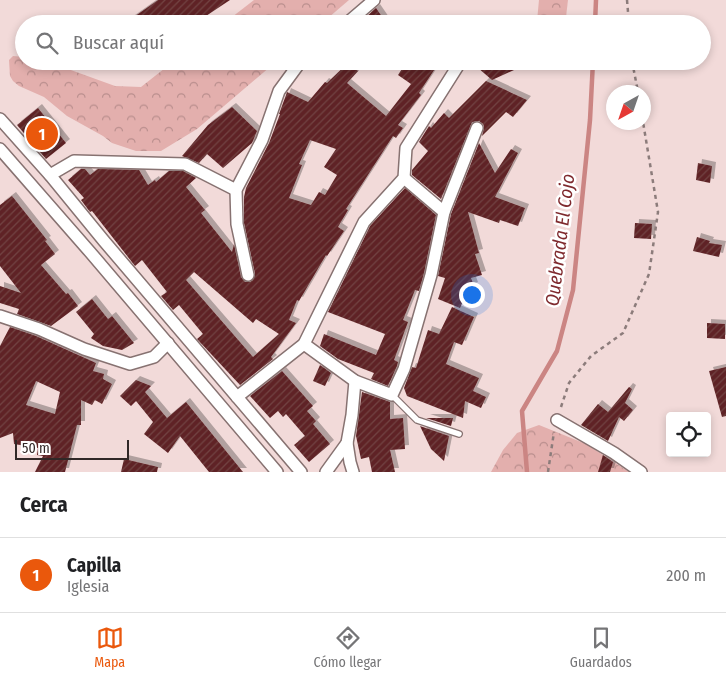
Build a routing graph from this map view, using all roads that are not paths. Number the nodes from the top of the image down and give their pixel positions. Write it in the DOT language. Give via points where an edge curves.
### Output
graph roads {
  1 [pos="374,0"];
  2 [pos="356,15"];
  3 [pos="295,70"];
  4 [pos="455,70"];
  5 [pos="0,119"];
  6 [pos="477,128"];
  7 [pos="0,149"];
  8 [pos="50,174"];
  9 [pos="404,178"];
  10 [pos="236,190"];
  11 [pos="444,212"];
  12 [pos="248,275"];
  13 [pos="0,316"];
  14 [pos="168,343"];
  15 [pos="304,344"];
  16 [pos="355,380"];
  17 [pos="392,394"];
  18 [pos="237,397"];
  19 [pos="557,420"];
  20 [pos="459,434"];
  21 [pos="347,443"];
  22 [pos="277,472"];
  23 [pos="301,472"];
  24 [pos="326,472"];
  25 [pos="354,472"];
  26 [pos="641,472"];
  1 -- 2 [label="street"];
  3 -- 10 [label="street" via="279,92 262,140"];
  4 -- 9 [label="street" via="406,148"];
  5 -- 8 [label="street"];
  6 -- 11 [label="street"];
  7 -- 14 [label="street"];
  8 -- 10 [label="street" via="74,161 185,164"];
  8 -- 18 [label="street"];
  9 -- 11 [label="street"];
  9 -- 15 [label="street" via="364,222"];
  10 -- 12 [label="street" via="237,224"];
  11 -- 17 [label="street" via="404,369"];
  13 -- 14 [label="street" via="130,364 154,357"];
  14 -- 22 [label="street"];
  15 -- 16 [label="street"];
  15 -- 18 [label="street"];
  16 -- 17 [label="street"];
  16 -- 21 [label="street"];
  17 -- 20 [label="lane" via="417,420"];
  18 -- 23 [label="street"];
  19 -- 26 [label="street"];
  21 -- 24 [label="street"];
  21 -- 25 [label="street"];
}
